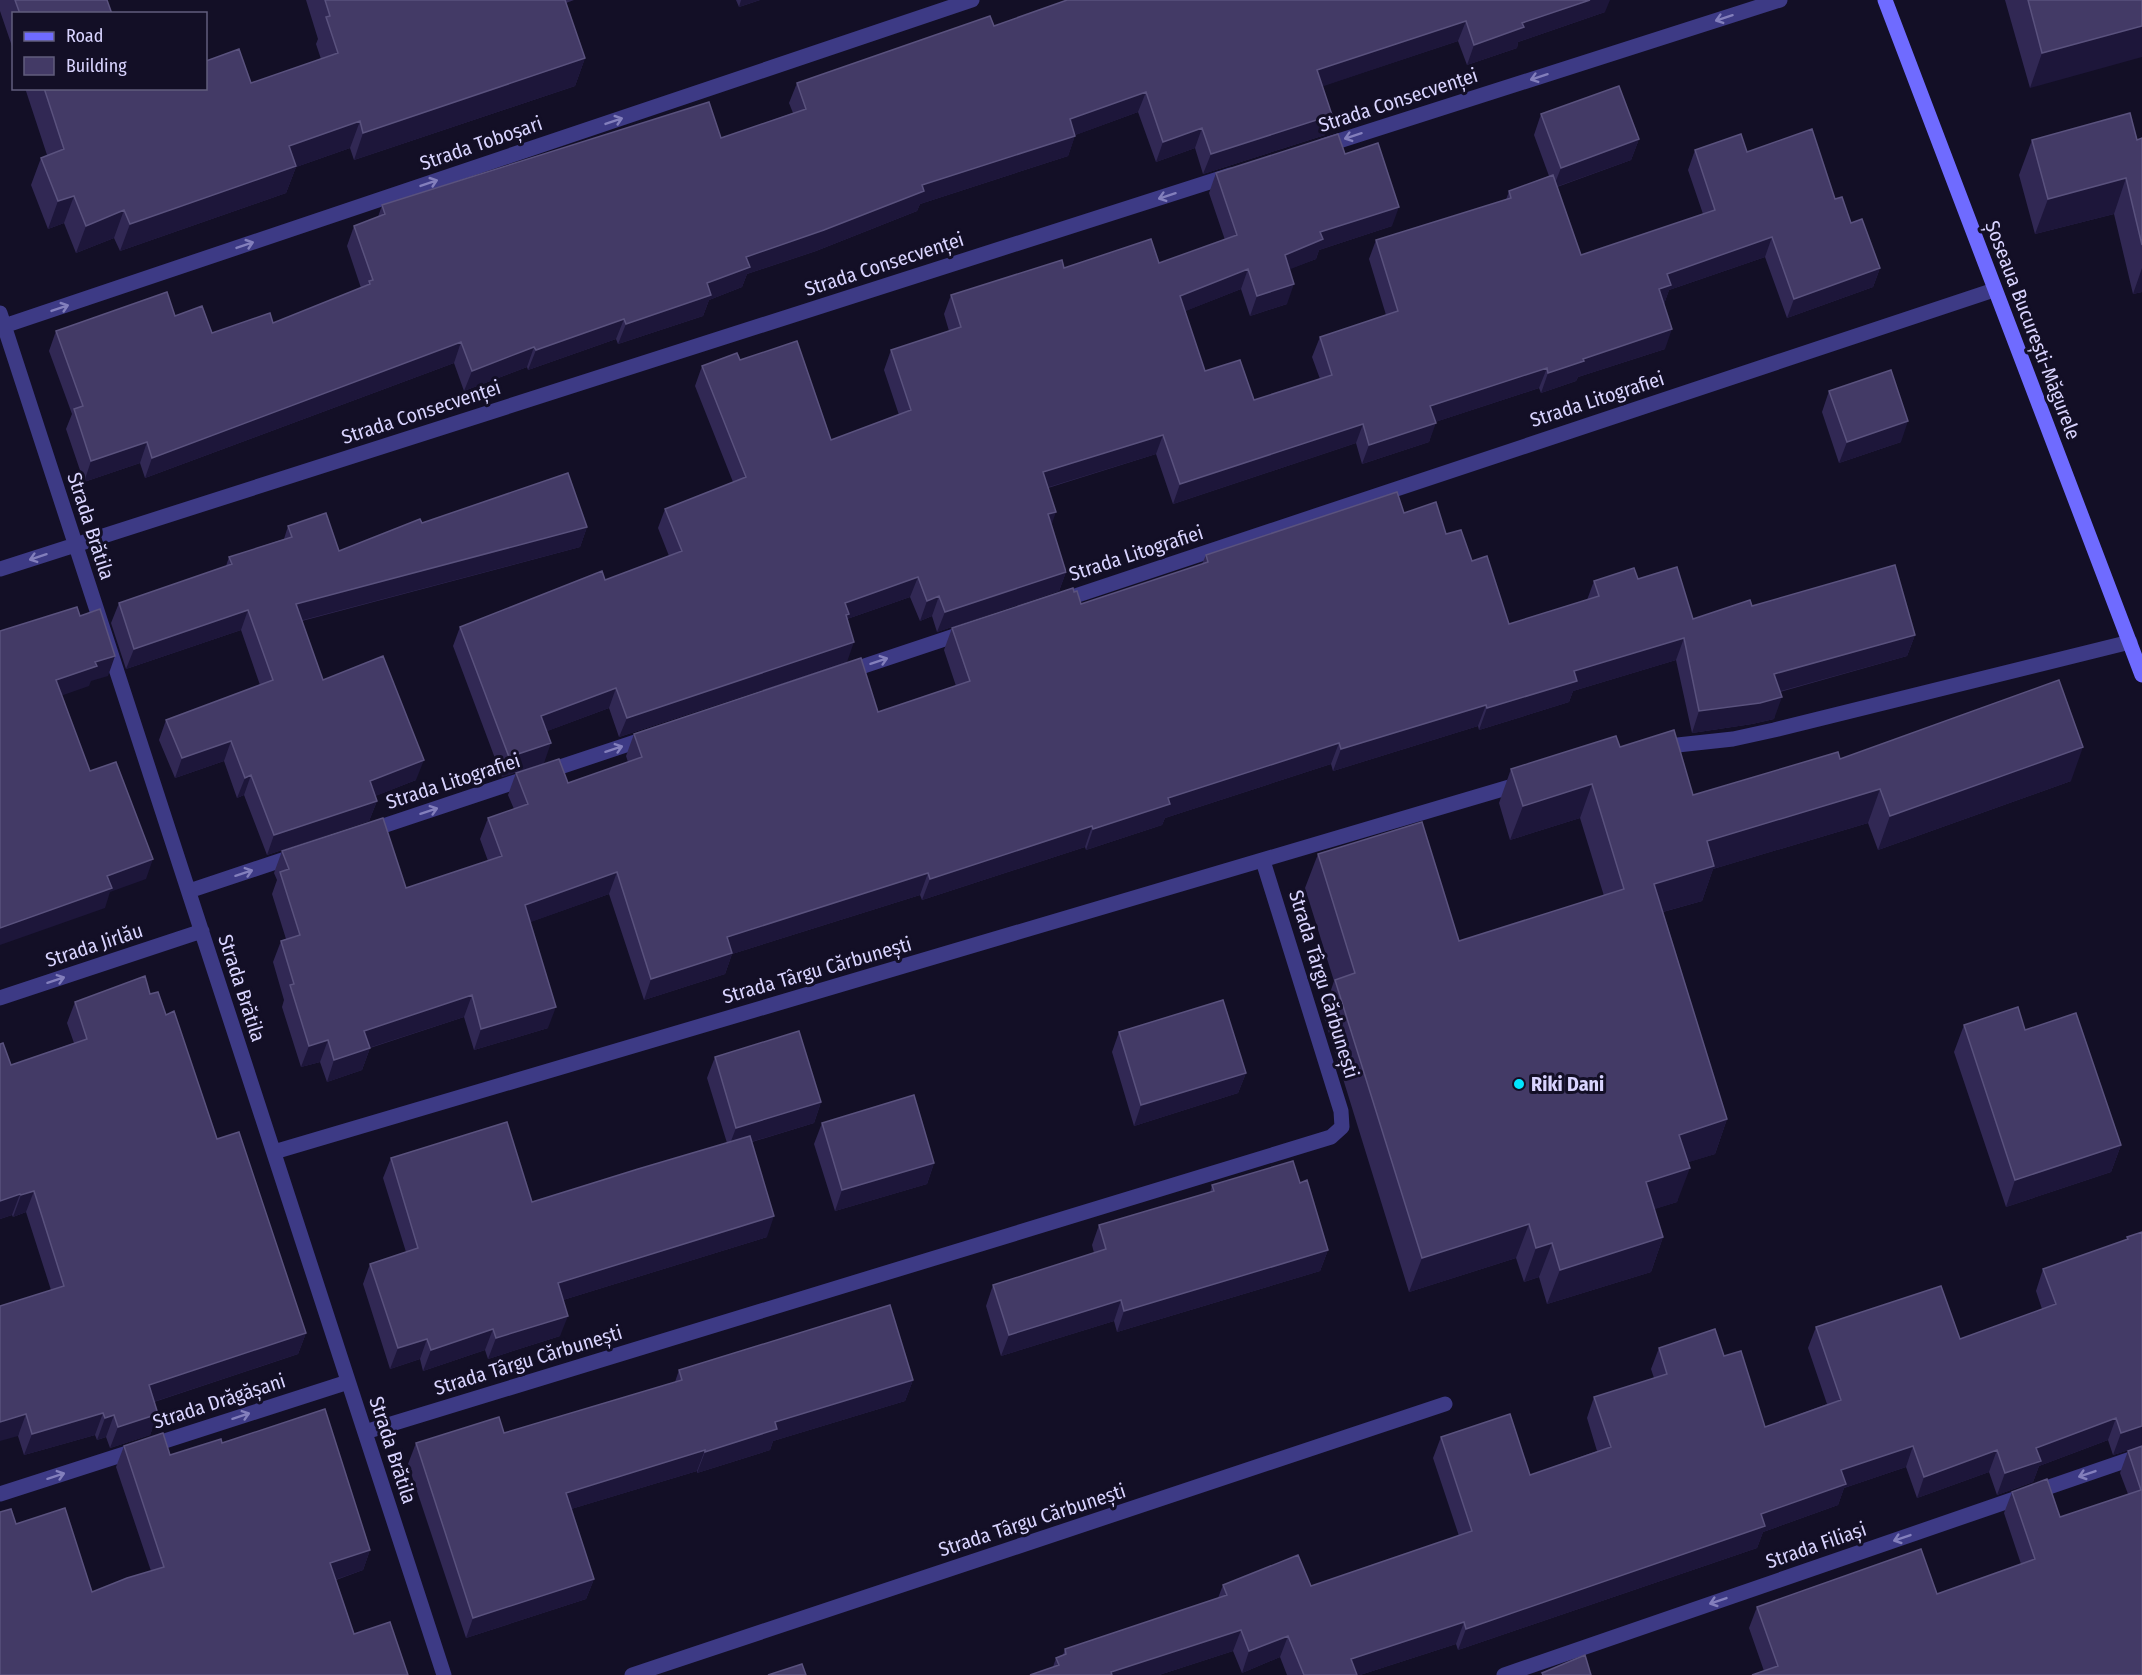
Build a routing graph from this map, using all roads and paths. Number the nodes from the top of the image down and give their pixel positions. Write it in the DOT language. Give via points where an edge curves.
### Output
graph roads {
  1 [pos="972,0"];
  2 [pos="1780,0"];
  3 [pos="1885,0"];
  4 [pos="1303,152"];
  5 [pos="1246,171"];
  6 [pos="1995,290"];
  7 [pos="2,320"];
  8 [pos="75,545"];
  9 [pos="0,569"];
  10 [pos="1043,606"];
  11 [pos="975,629"];
  12 [pos="2130,642"];
  13 [pos="2142,675"];
  14 [pos="827,678"];
  15 [pos="668,731"];
  16 [pos="1648,749"];
  17 [pos="1542,778"];
  18 [pos="350,837"];
  19 [pos="316,849"];
  20 [pos="1263,861"];
  21 [pos="189,891"];
  22 [pos="202,931"];
  23 [pos="0,998"];
  24 [pos="274,1152"];
  25 [pos="348,1382"];
  26 [pos="1445,1404"];
  27 [pos="365,1432"];
  28 [pos="2142,1455"];
  29 [pos="0,1494"];
  30 [pos="444,1675"];
  31 [pos="632,1675"];
  32 [pos="1504,1675"];
  7 -- 1 [label="street, Strada Toboșari, one-way"];
  2 -- 4 [label="street, Strada Consecvenței, one-way"];
  3 -- 6 [label="main road, Șoseaua București-Măgurele"];
  5 -- 8 [label="street, Strada Consecvenței, one-way"];
  6 -- 10 [label="street, Strada Litografiei"];
  6 -- 12 [label="main road, Șoseaua București-Măgurele"];
  7 -- 8 [label="street, Strada Brătila"];
  8 -- 9 [label="street, Strada Consecvenței, one-way"];
  8 -- 21 [label="street, Strada Brătila"];
  14 -- 11 [label="street, one-way"];
  12 -- 13 [label="main road, Șoseaua București-Măgurele"];
  12 -- 16 [label="street" via="1774,730"];
  18 -- 15 [label="street, Strada Litografiei, one-way"];
  17 -- 20 [label="street"];
  21 -- 19 [label="street, one-way"];
  20 -- 24 [label="street, Strada Târgu Cărbunești"];
  20 -- 27 [label="street, Strada Târgu Cărbunești" via="1341,1111 1342,1127 1331,1137"];
  21 -- 22 [label="street, Strada Brătila"];
  23 -- 22 [label="street, Strada Jirlău, one-way"];
  22 -- 24 [label="street, Strada Brătila"];
  24 -- 25 [label="street, Strada Brătila"];
  25 -- 27 [label="street, Strada Brătila"];
  29 -- 25 [label="street, Strada Drăgășani, one-way"];
  26 -- 31 [label="street, Strada Târgu Cărbunești"];
  27 -- 30 [label="street, Strada Brătila"];
  28 -- 32 [label="street, Strada Filiași, one-way"];
}
